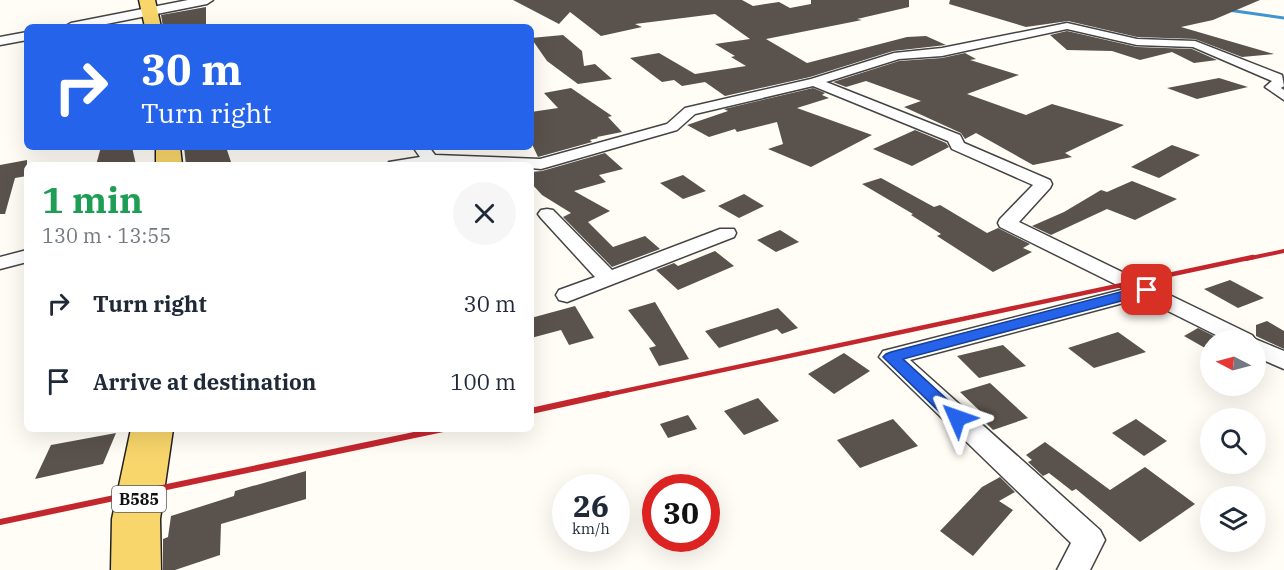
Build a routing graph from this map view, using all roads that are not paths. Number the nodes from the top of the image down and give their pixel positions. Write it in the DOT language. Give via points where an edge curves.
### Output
graph roads {
  1 [pos="207,0"];
  2 [pos="150,13"];
  3 [pos="87,24"];
  4 [pos="24,37"];
  5 [pos="0,41"];
  6 [pos="814,82"];
  7 [pos="1284,96"];
  8 [pos="426,154"];
  9 [pos="403,162"];
  10 [pos="509,162"];
  11 [pos="534,164"];
  12 [pos="547,214"];
  13 [pos="727,233"];
  14 [pos="24,257"];
  15 [pos="0,263"];
  16 [pos="609,279"];
  17 [pos="1147,290"];
  18 [pos="567,296"];
  19 [pos="1225,330"];
  20 [pos="1266,352"];
  21 [pos="1284,361"];
  22 [pos="151,432"];
  23 [pos="136,570"];
  24 [pos="1073,570"];
  1 -- 2 [label="street"];
  2 -- 3 [label="street"];
  4 -- 5 [label="street"];
  6 -- 7 [label="street" via="898,56 942,52 1067,26 1137,42 1195,44 1277,78 1281,83 1272,87"];
  6 -- 11 [label="street" via="690,111 672,127"];
  6 -- 17 [label="street" via="955,138 957,146 1044,184 1007,223"];
  8 -- 9 [label="street"];
  8 -- 10 [label="street"];
  12 -- 16 [label="street"];
  13 -- 16 [label="street"];
  14 -- 15 [label="street"];
  16 -- 18 [label="street"];
  17 -- 19 [label="street"];
  17 -- 24 [label="street" via="891,357 1089,540"];
  20 -- 21 [label="street"];
  22 -- 23 [label="main road, B585" via="140,493"];
}
